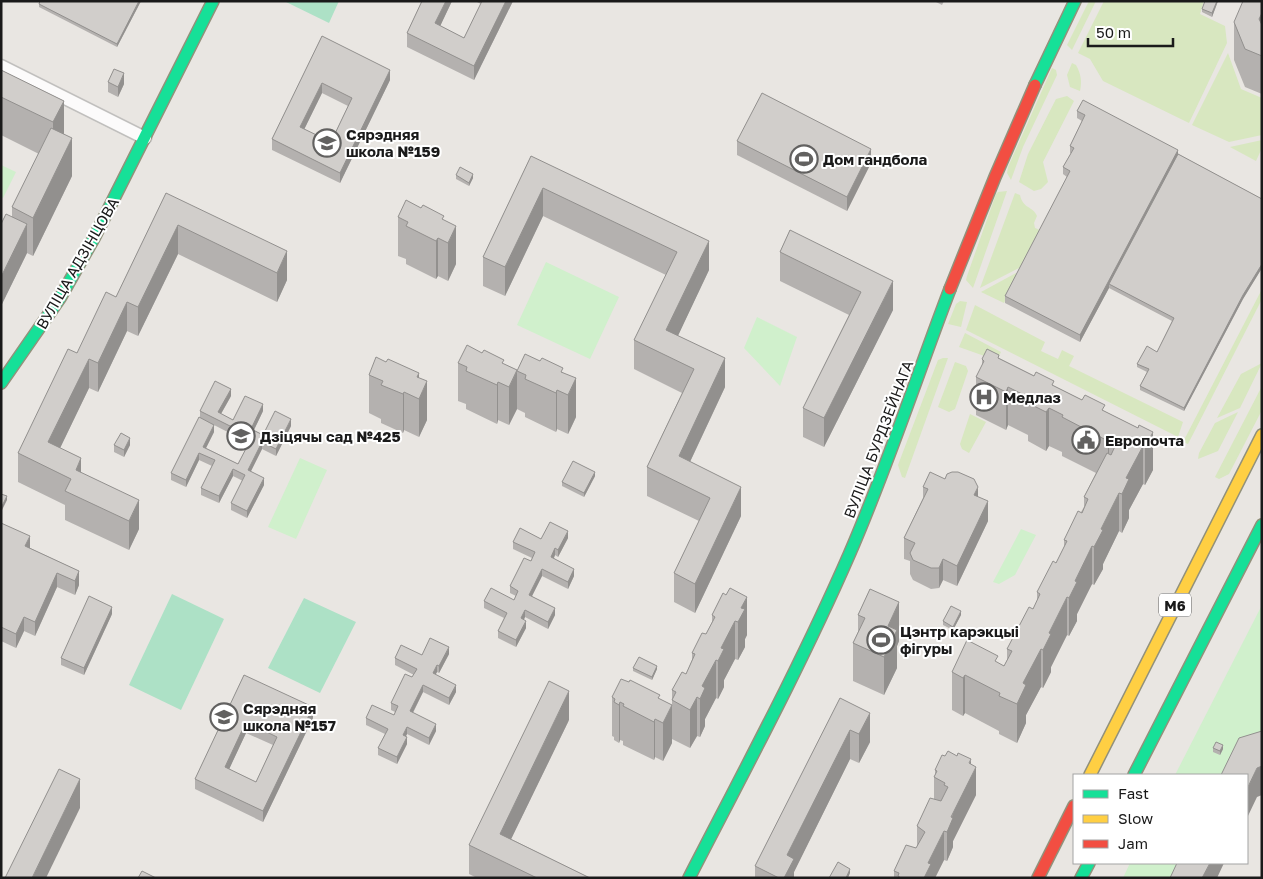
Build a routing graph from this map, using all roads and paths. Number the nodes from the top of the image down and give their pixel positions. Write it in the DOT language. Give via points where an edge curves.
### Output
graph roads {
  1 [pos="213,1"];
  2 [pos="1075,1"];
  3 [pos="1,66"];
  4 [pos="146,138"];
  5 [pos="1,383"];
  6 [pos="1262,435"];
  7 [pos="1262,525"];
  8 [pos="1091,774"];
  9 [pos="1135,774"];
  10 [pos="1073,808"];
  11 [pos="1088,864"];
  12 [pos="689,878"];
  13 [pos="1038,878"];
  14 [pos="1081,878"];
  1 -- 4 [label="main road, ВУЛІЦА АДЗІНЦОВА"];
  2 -- 12 [label="main road, ВУЛІЦА БУРДЗЕЙНАГА" via="994,177 877,487 837,583"];
  3 -- 4 [label="street"];
  4 -- 5 [label="main road, ВУЛІЦА АДЗІНЦОВА" via="60,298"];
  6 -- 8 [label="main road, М6"];
  7 -- 9 [label="main road, М6"];
  10 -- 13 [label="main road"];
  11 -- 14 [label="main road"];
}
